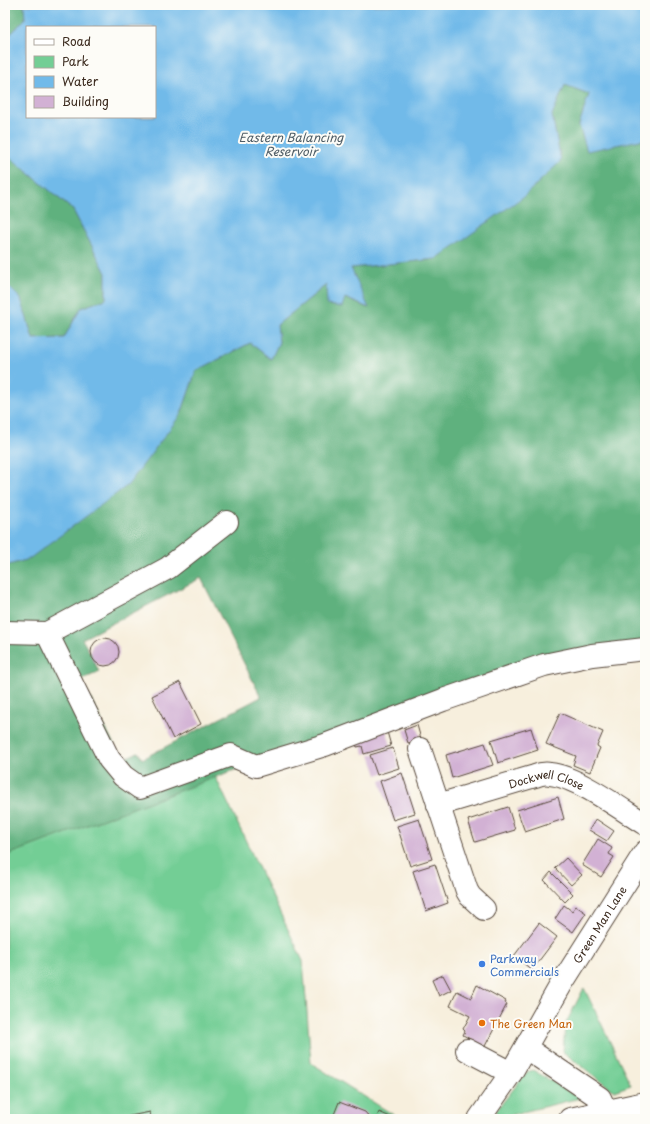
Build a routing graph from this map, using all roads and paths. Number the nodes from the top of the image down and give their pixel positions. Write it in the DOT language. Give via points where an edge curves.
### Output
graph roads {
  1 [pos="227,522"];
  2 [pos="5,632"];
  3 [pos="46,633"];
  4 [pos="645,649"];
  5 [pos="420,749"];
  6 [pos="438,805"];
  7 [pos="645,824"];
  8 [pos="645,852"];
  9 [pos="484,909"];
  10 [pos="526,1048"];
  11 [pos="467,1050"];
  12 [pos="511,1073"];
  13 [pos="645,1103"];
  14 [pos="617,1113"];
  15 [pos="479,1119"];
  16 [pos="570,1119"];
  1 -- 3 [label="street" via="168,568"];
  2 -- 3 [label="street"];
  3 -- 4 [label="street" via="109,759 123,776 140,788 231,755 256,766 326,745 544,665 592,655"];
  5 -- 6 [label="street"];
  6 -- 7 [label="street, Dockwell Close" via="535,776 550,774 590,790"];
  6 -- 9 [label="street" via="470,896"];
  8 -- 10 [label="street, Green Man Lane" via="562,983"];
  10 -- 12 [label="street, Green Man Lane"];
  10 -- 14 [label="street" via="600,1098"];
  11 -- 12 [label="street"];
  12 -- 15 [label="street, Green Man Lane"];
  13 -- 14 [label="street"];
  14 -- 16 [label="street"];
}
